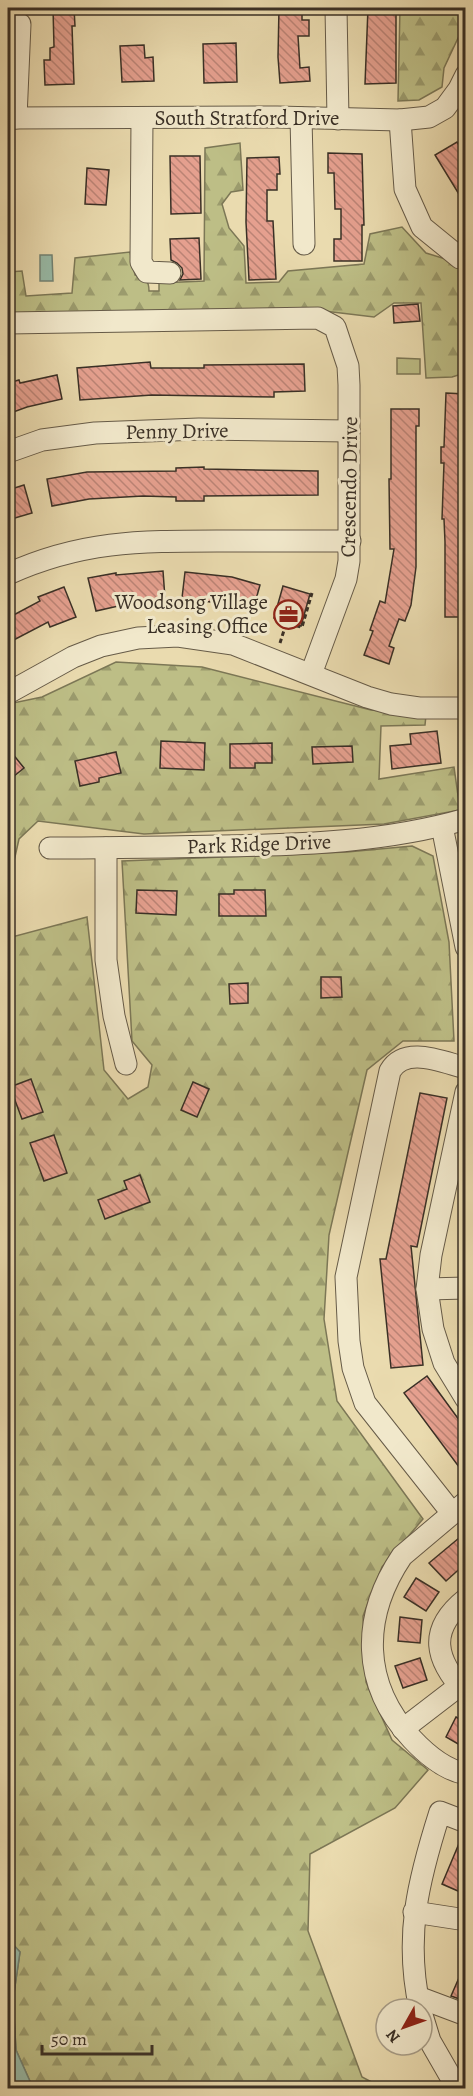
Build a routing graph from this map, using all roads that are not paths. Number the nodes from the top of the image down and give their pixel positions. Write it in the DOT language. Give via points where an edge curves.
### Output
graph roads {
  1 [pos="336,8"];
  2 [pos="20,24"];
  3 [pos="463,86"];
  4 [pos="12,118"];
  5 [pos="142,118"];
  6 [pos="302,118"];
  7 [pos="338,119"];
  8 [pos="400,120"];
  9 [pos="304,244"];
  10 [pos="465,259"];
  11 [pos="170,273"];
  12 [pos="8,323"];
  13 [pos="350,431"];
  14 [pos="8,452"];
  15 [pos="350,541"];
  16 [pos="8,574"];
  17 [pos="310,674"];
  18 [pos="8,693"];
  19 [pos="465,708"];
  20 [pos="465,819"];
  21 [pos="442,826"];
  22 [pos="50,848"];
  23 [pos="106,848"];
  24 [pos="458,875"];
  25 [pos="465,947"];
  26 [pos="126,1064"];
  27 [pos="465,1068"];
  28 [pos="465,1092"];
  29 [pos="465,1288"];
  30 [pos="428,1289"];
  31 [pos="465,1399"];
  32 [pos="459,1508"];
  33 [pos="465,1599"];
  34 [pos="462,1689"];
  35 [pos="403,1729"];
  36 [pos="465,1774"];
  37 [pos="465,1822"];
  38 [pos="414,1912"];
  39 [pos="465,1920"];
  40 [pos="419,1997"];
  41 [pos="434,2009"];
  42 [pos="465,2014"];
  43 [pos="434,2048"];
  44 [pos="457,2088"];
  1 -- 7 [label="street"];
  2 -- 4 [label="street"];
  3 -- 8 [label="street, South Stratford Drive" via="445,108 429,117"];
  4 -- 5 [label="street, South Stratford Drive"];
  5 -- 6 [label="street, South Stratford Drive"];
  5 -- 11 [label="street" via="141,262 147,272"];
  6 -- 7 [label="street, South Stratford Drive"];
  6 -- 9 [label="street"];
  7 -- 8 [label="street, South Stratford Drive"];
  8 -- 10 [label="street" via="405,189 422,227"];
  12 -- 13 [label="street, Crescendo Drive" via="318,318 335,327 348,366"];
  13 -- 14 [label="street, Penny Drive" via="199,429 95,433 42,440"];
  13 -- 15 [label="street, Crescendo Drive"];
  15 -- 16 [label="street" via="182,540 100,545 52,556"];
  15 -- 17 [label="street, Crescendo Drive" via="346,579"];
  17 -- 18 [label="street" via="233,644 168,636 101,646"];
  17 -- 19 [label="street" via="391,704"];
  20 -- 21 [label="street, Park Ridge Drive"];
  21 -- 23 [label="street, Park Ridge Drive" via="332,842"];
  21 -- 24 [label="street"];
  22 -- 23 [label="street, Park Ridge Drive"];
  23 -- 26 [label="street" via="106,960"];
  24 -- 25 [label="street"];
  27 -- 32 [label="street" via="419,1056 394,1065 346,1277 353,1368 365,1403"];
  28 -- 30 [label="street" via="430,1255"];
  29 -- 30 [label="street"];
  30 -- 31 [label="street" via="433,1329 444,1363"];
  32 -- 35 [label="street" via="402,1556 380,1598 372,1627 376,1676"];
  33 -- 34 [label="street" via="445,1619 438,1646"];
  34 -- 35 [label="street"];
  35 -- 36 [label="street" via="428,1754"];
  37 -- 38 [label="street" via="440,1812"];
  38 -- 39 [label="street"];
  38 -- 40 [label="street" via="412,1945"];
  41 -- 42 [label="street"];
  43 -- 44 [label="street"];
}
